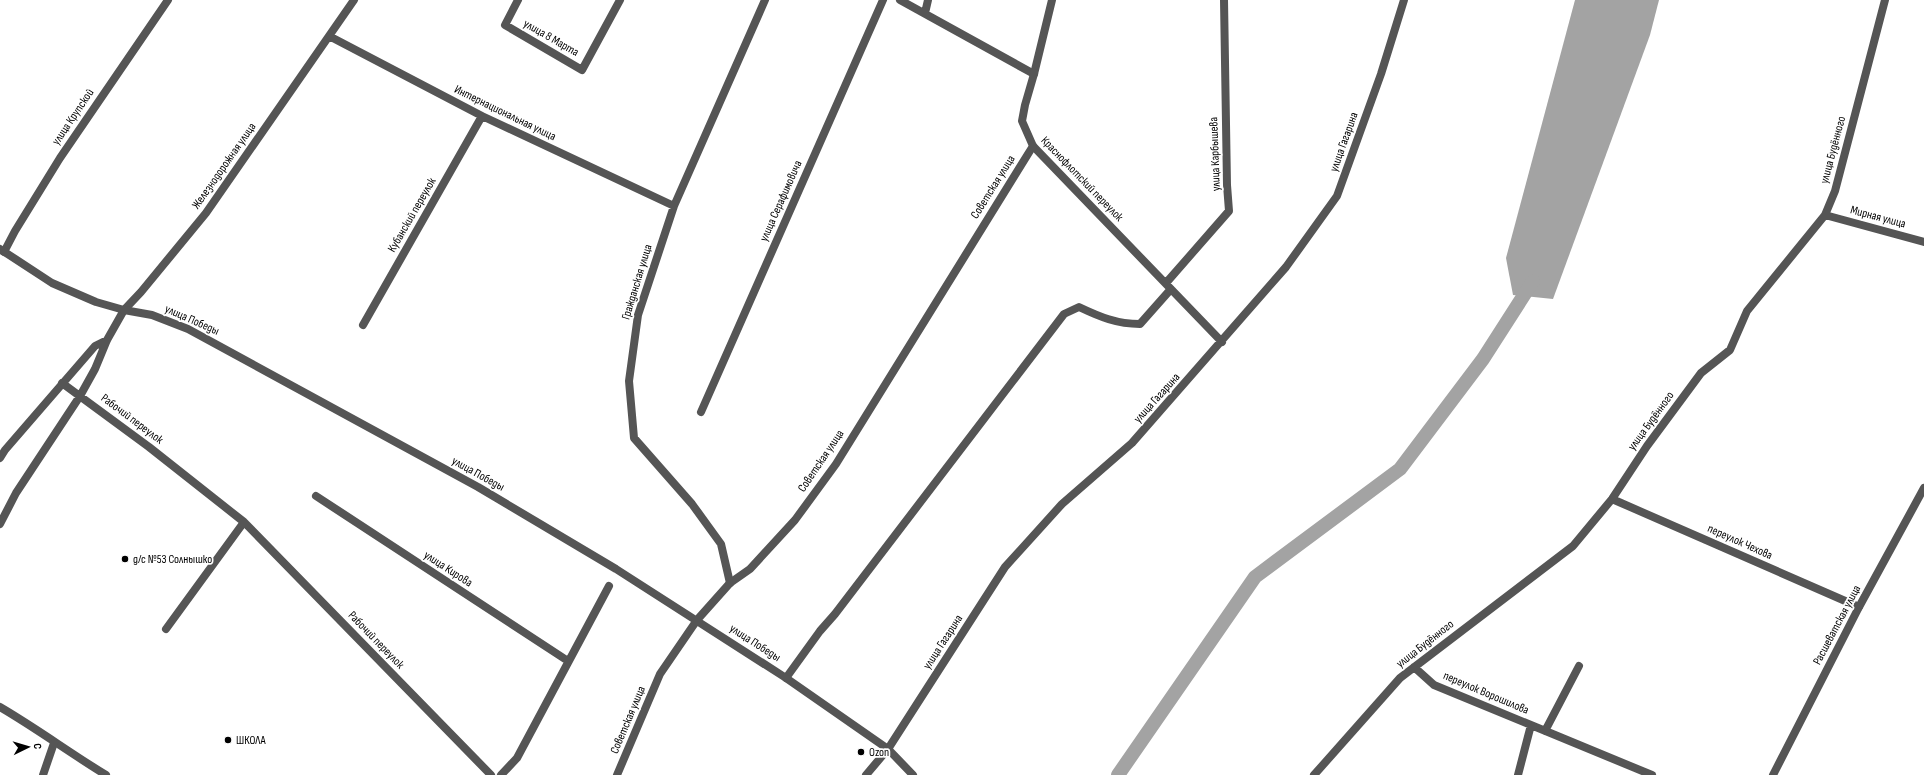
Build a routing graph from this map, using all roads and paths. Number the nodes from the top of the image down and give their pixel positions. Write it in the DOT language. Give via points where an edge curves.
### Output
graph roads {
  1 [pos="168,0"];
  2 [pos="354,0"];
  3 [pos="518,0"];
  4 [pos="620,0"];
  5 [pos="765,0"];
  6 [pos="883,0"];
  7 [pos="900,0"];
  8 [pos="928,0"];
  9 [pos="1052,0"];
  10 [pos="1224,0"];
  11 [pos="1404,0"];
  12 [pos="1885,0"];
  13 [pos="925,13"];
  14 [pos="329,36"];
  15 [pos="1034,74"];
  16 [pos="482,116"];
  17 [pos="1033,146"];
  18 [pos="674,206"];
  19 [pos="1825,215"];
  20 [pos="1924,242"];
  21 [pos="2,250"];
  22 [pos="1169,286"];
  23 [pos="124,310"];
  24 [pos="363,325"];
  25 [pos="107,340"];
  26 [pos="1222,342"];
  27 [pos="62,383"];
  28 [pos="80,396"];
  29 [pos="701,412"];
  30 [pos="2,448"];
  31 [pos="0,458"];
  32 [pos="1924,488"];
  33 [pos="316,496"];
  34 [pos="1612,499"];
  35 [pos="244,522"];
  36 [pos="0,524"];
  37 [pos="730,583"];
  38 [pos="609,586"];
  39 [pos="1859,607"];
  40 [pos="697,620"];
  41 [pos="166,630"];
  42 [pos="568,661"];
  43 [pos="1579,666"];
  44 [pos="1414,667"];
  45 [pos="786,678"];
  46 [pos="0,707"];
  47 [pos="1531,725"];
  48 [pos="1545,731"];
  49 [pos="54,742"];
  50 [pos="888,749"];
  51 [pos="43,775"];
  52 [pos="106,775"];
  53 [pos="491,775"];
  54 [pos="502,775"];
  55 [pos="617,775"];
  56 [pos="866,775"];
  57 [pos="913,775"];
  58 [pos="1314,775"];
  59 [pos="1518,775"];
  60 [pos="1652,775"];
  61 [pos="1773,775"];
  1 -- 21 [label="street, улица Крупской" via="60,158"];
  2 -- 14 [label="street, Железнодорожная улица"];
  3 -- 4 [label="street, улица 8 Марта" via="505,25 582,70"];
  5 -- 18 [label="street, Гражданская улица"];
  6 -- 29 [label="street, улица Серафимовича"];
  7 -- 13 [label="street"];
  8 -- 13 [label="street"];
  9 -- 15 [label="street"];
  10 -- 22 [label="street, улица Карбышева" via="1227,185 1230,211"];
  11 -- 26 [label="street, улица Гагарина" via="1381,74 1337,196 1286,267"];
  12 -- 19 [label="street, улица Будённого" via="1835,191"];
  13 -- 15 [label="street"];
  14 -- 16 [label="street, Интернациональная улица"];
  14 -- 23 [label="street, Железнодорожная улица" via="206,214"];
  15 -- 17 [label="street, Краснофлотский переулок" via="1024,105 1022,121"];
  16 -- 18 [label="street, Интернациональная улица"];
  16 -- 24 [label="street, Кубанский переулок"];
  17 -- 22 [label="street, Краснофлотский переулок"];
  17 -- 37 [label="street, Советская улица" via="836,464 795,520 750,568"];
  18 -- 37 [label="street, Гражданская улица" via="638,315 629,381 634,438 692,504 721,544"];
  19 -- 20 [label="street, Мирная улица"];
  19 -- 34 [label="street, улица Будённого" via="1747,310 1730,350 1701,373"];
  21 -- 23 [label="street, улица Победы" via="52,283 96,302"];
  22 -- 26 [label="street, Краснофлотский переулок"];
  22 -- 45 [label="street, улица Карбышева" via="1140,324 1122,324 1079,307 1064,314"];
  23 -- 25 [label="street, Железнодорожная улица"];
  23 -- 40 [label="street, улица Победы" via="152,315 215,343 478,487"];
  25 -- 27 [label="street, Железнодорожная улица" via="95,346"];
  25 -- 28 [label="street, Железнодорожная улица"];
  26 -- 50 [label="street, улица Гагарина" via="1132,443 1062,504 1005,567"];
  27 -- 28 [label="street, Рабочий переулок"];
  27 -- 30 [label="street, Железнодорожная улица"];
  28 -- 35 [label="street, Рабочий переулок"];
  28 -- 36 [label="street, Железнодорожная улица" via="16,493"];
  30 -- 31 [label="street, Железнодорожная улица"];
  32 -- 39 [label="street, Расшеватская улица"];
  33 -- 42 [label="street, улица Кирова"];
  34 -- 39 [label="street, переулок Чехова"];
  34 -- 44 [label="street, улица Будённого" via="1573,546"];
  35 -- 41 [label="street"];
  35 -- 53 [label="street, Рабочий переулок"];
  37 -- 40 [label="street, Советская улица"];
  38 -- 42 [label="street"];
  39 -- 61 [label="street, Расшеватская улица"];
  40 -- 45 [label="street, улица Победы"];
  40 -- 55 [label="street, Советская улица" via="660,674"];
  42 -- 54 [label="street" via="517,758"];
  43 -- 48 [label="street"];
  44 -- 47 [label="street, переулок Ворошилова" via="1434,685"];
  44 -- 58 [label="street, улица Будённого" via="1400,678"];
  45 -- 50 [label="street, улица Победы"];
  46 -- 49 [label="street" via="40,730"];
  47 -- 48 [label="street, переулок Ворошилова"];
  47 -- 59 [label="street, переулок Ворошилова"];
  48 -- 60 [label="street, переулок Ворошилова"];
  49 -- 51 [label="street"];
  49 -- 52 [label="street"];
  50 -- 56 [label="street, улица Гагарина"];
  50 -- 57 [label="street, улица Победы"];
}
